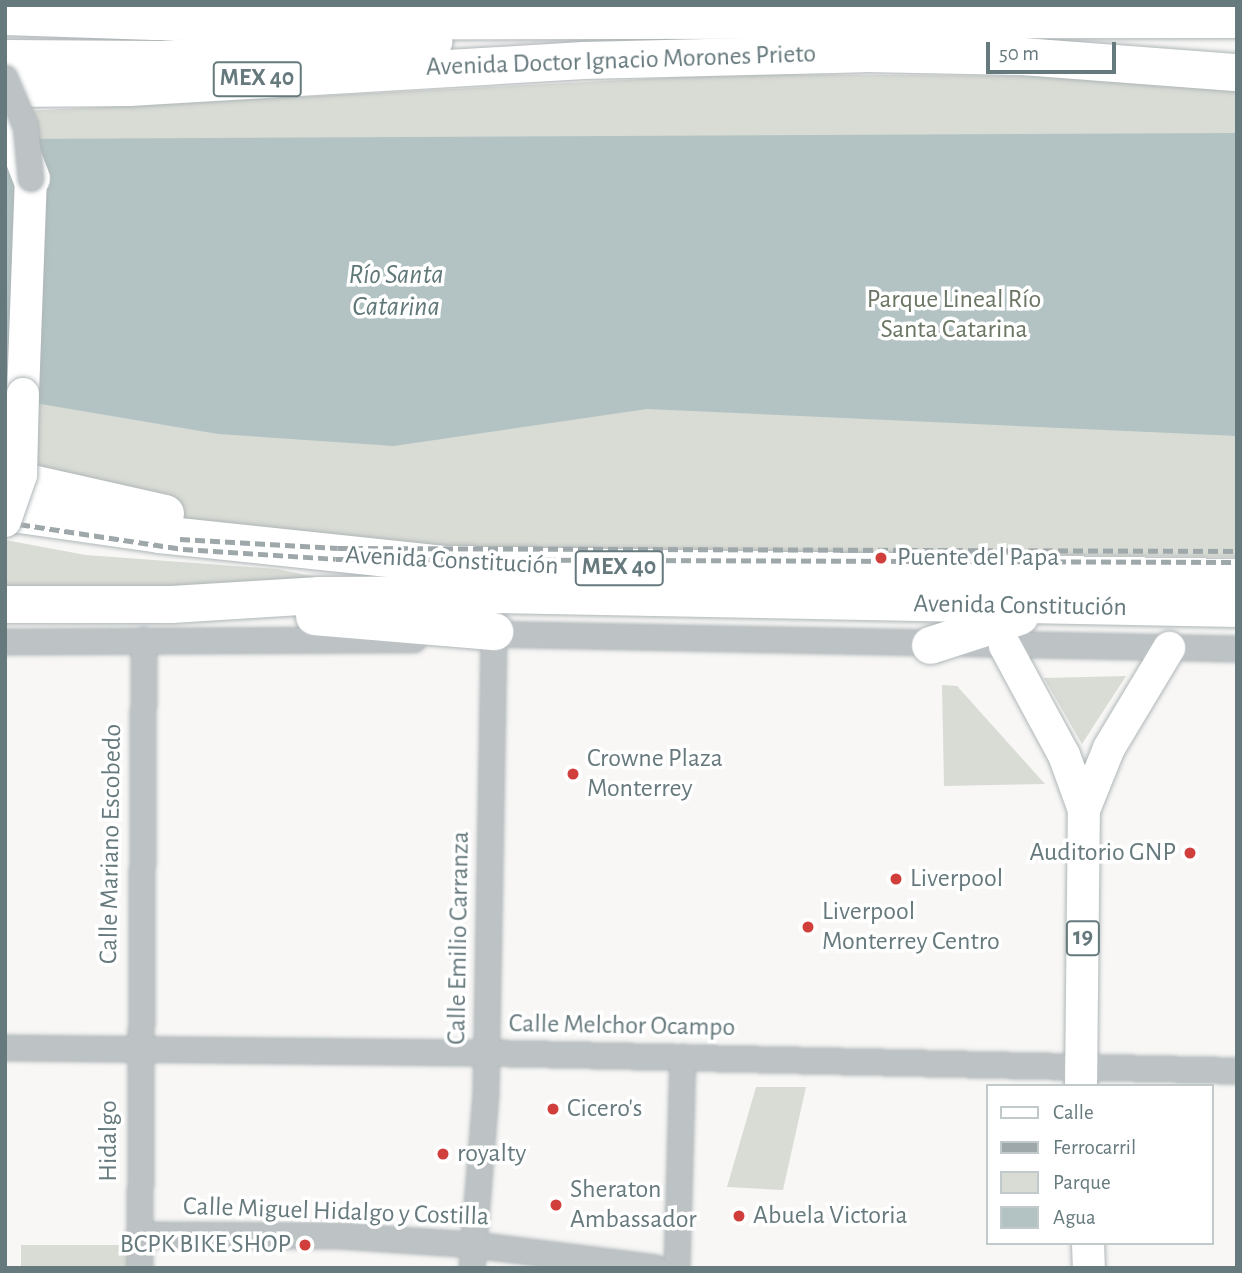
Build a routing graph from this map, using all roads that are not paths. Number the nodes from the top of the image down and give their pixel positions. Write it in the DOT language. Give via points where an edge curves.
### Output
graph roads {
  1 [pos="290,5"];
  2 [pos="671,11"];
  3 [pos="405,12"];
  4 [pos="944,12"];
  5 [pos="5,16"];
  6 [pos="336,19"];
  7 [pos="1222,40"];
  8 [pos="5,58"];
  9 [pos="5,78"];
  10 [pos="5,88"];
  11 [pos="5,111"];
  12 [pos="31,179"];
  13 [pos="23,394"];
  14 [pos="5,470"];
  15 [pos="5,477"];
  16 [pos="5,512"];
  17 [pos="5,521"];
  18 [pos="443,564"];
  19 [pos="1165,574"];
  20 [pos="1237,577"];
  21 [pos="1237,585"];
  22 [pos="5,604"];
  23 [pos="171,604"];
  24 [pos="1047,607"];
  25 [pos="1237,608"];
  26 [pos="5,624"];
  27 [pos="494,631"];
  28 [pos="144,640"];
  29 [pos="5,642"];
  30 [pos="930,645"];
  31 [pos="1005,646"];
  32 [pos="1168,648"];
  33 [pos="1237,649"];
  34 [pos="1084,810"];
  35 [pos="5,1048"];
  36 [pos="139,1048"];
  37 [pos="486,1053"];
  38 [pos="683,1057"];
  39 [pos="1237,1071"];
  40 [pos="1081,1076"];
  41 [pos="139,1235"];
  42 [pos="1088,1245"];
  43 [pos="473,1256"];
  44 [pos="140,1268"];
  45 [pos="656,1268"];
  46 [pos="677,1268"];
  47 [pos="1089,1268"];
  1 -- 6 [label="highway"];
  2 -- 3 [label="highway, Avenida Doctor Ignacio Morones Prieto / MEX 40"];
  2 -- 4 [label="highway, Avenida Doctor Ignacio Morones Prieto / MEX 40"];
  2 -- 8 [label="highway" via="526,36 162,58"];
  3 -- 6 [label="highway, Avenida Doctor Ignacio Morones Prieto / MEX 40"];
  4 -- 7 [label="highway, Avenida Doctor Ignacio Morones Prieto / MEX 40"];
  5 -- 6 [label="highway, Avenida Doctor Ignacio Morones Prieto / MEX 40"];
  7 -- 10 [label="highway, Avenida Doctor Ignacio Morones Prieto / MEX 40" via="1023,56 863,53 583,60 155,85"];
  9 -- 12 [label="street, bridge" via="26,127"];
  11 -- 12 [label="highway, bridge"];
  12 -- 13 [label="main road"];
  13 -- 14 [label="highway, bridge"];
  13 -- 17 [label="main road, bridge" via="21,475"];
  15 -- 18 [label="highway" via="195,520"];
  16 -- 18 [label="highway, Avenida Constitución / MEX 40" via="159,534"];
  18 -- 19 [label="highway, Avenida Constitución / MEX 40"];
  19 -- 20 [label="highway, Avenida Constitución / MEX 40"];
  19 -- 21 [label="highway"];
  22 -- 23 [label="highway, Avenida Constitución / MEX 40"];
  23 -- 24 [label="highway, Avenida Constitución / MEX 40" via="320,595 494,594"];
  23 -- 26 [label="highway"];
  23 -- 27 [label="highway"];
  24 -- 25 [label="highway, Avenida Constitución / MEX 40"];
  24 -- 30 [label="highway"];
  27 -- 28 [label="street" via="439,640"];
  27 -- 30 [label="street"];
  27 -- 37 [label="street, Calle Emilio Carranza"];
  28 -- 29 [label="street"];
  28 -- 36 [label="street, Calle Mariano Escobedo"];
  30 -- 31 [label="street"];
  31 -- 32 [label="street"];
  31 -- 34 [label="main road, 19" via="1064,755"];
  32 -- 33 [label="street"];
  32 -- 34 [label="main road, 19" via="1109,748"];
  34 -- 40 [label="main road, 19"];
  35 -- 36 [label="street, Calle Melchor Ocampo"];
  36 -- 37 [label="street, Calle Melchor Ocampo"];
  36 -- 41 [label="street, Hidalgo"];
  37 -- 38 [label="street, Calle Melchor Ocampo"];
  37 -- 43 [label="street, Calle Emilio Carranza"];
  38 -- 40 [label="street, Calle Melchor Ocampo"];
  38 -- 46 [label="street"];
  39 -- 40 [label="street, Calle Melchor Ocampo"];
  41 -- 43 [label="street, Calle Miguel Hidalgo y Costilla" via="340,1236"];
  41 -- 44 [label="street"];
  42 -- 47 [label="main road"];
  43 -- 45 [label="street, Calle Miguel Hidalgo y Costilla"];
}
